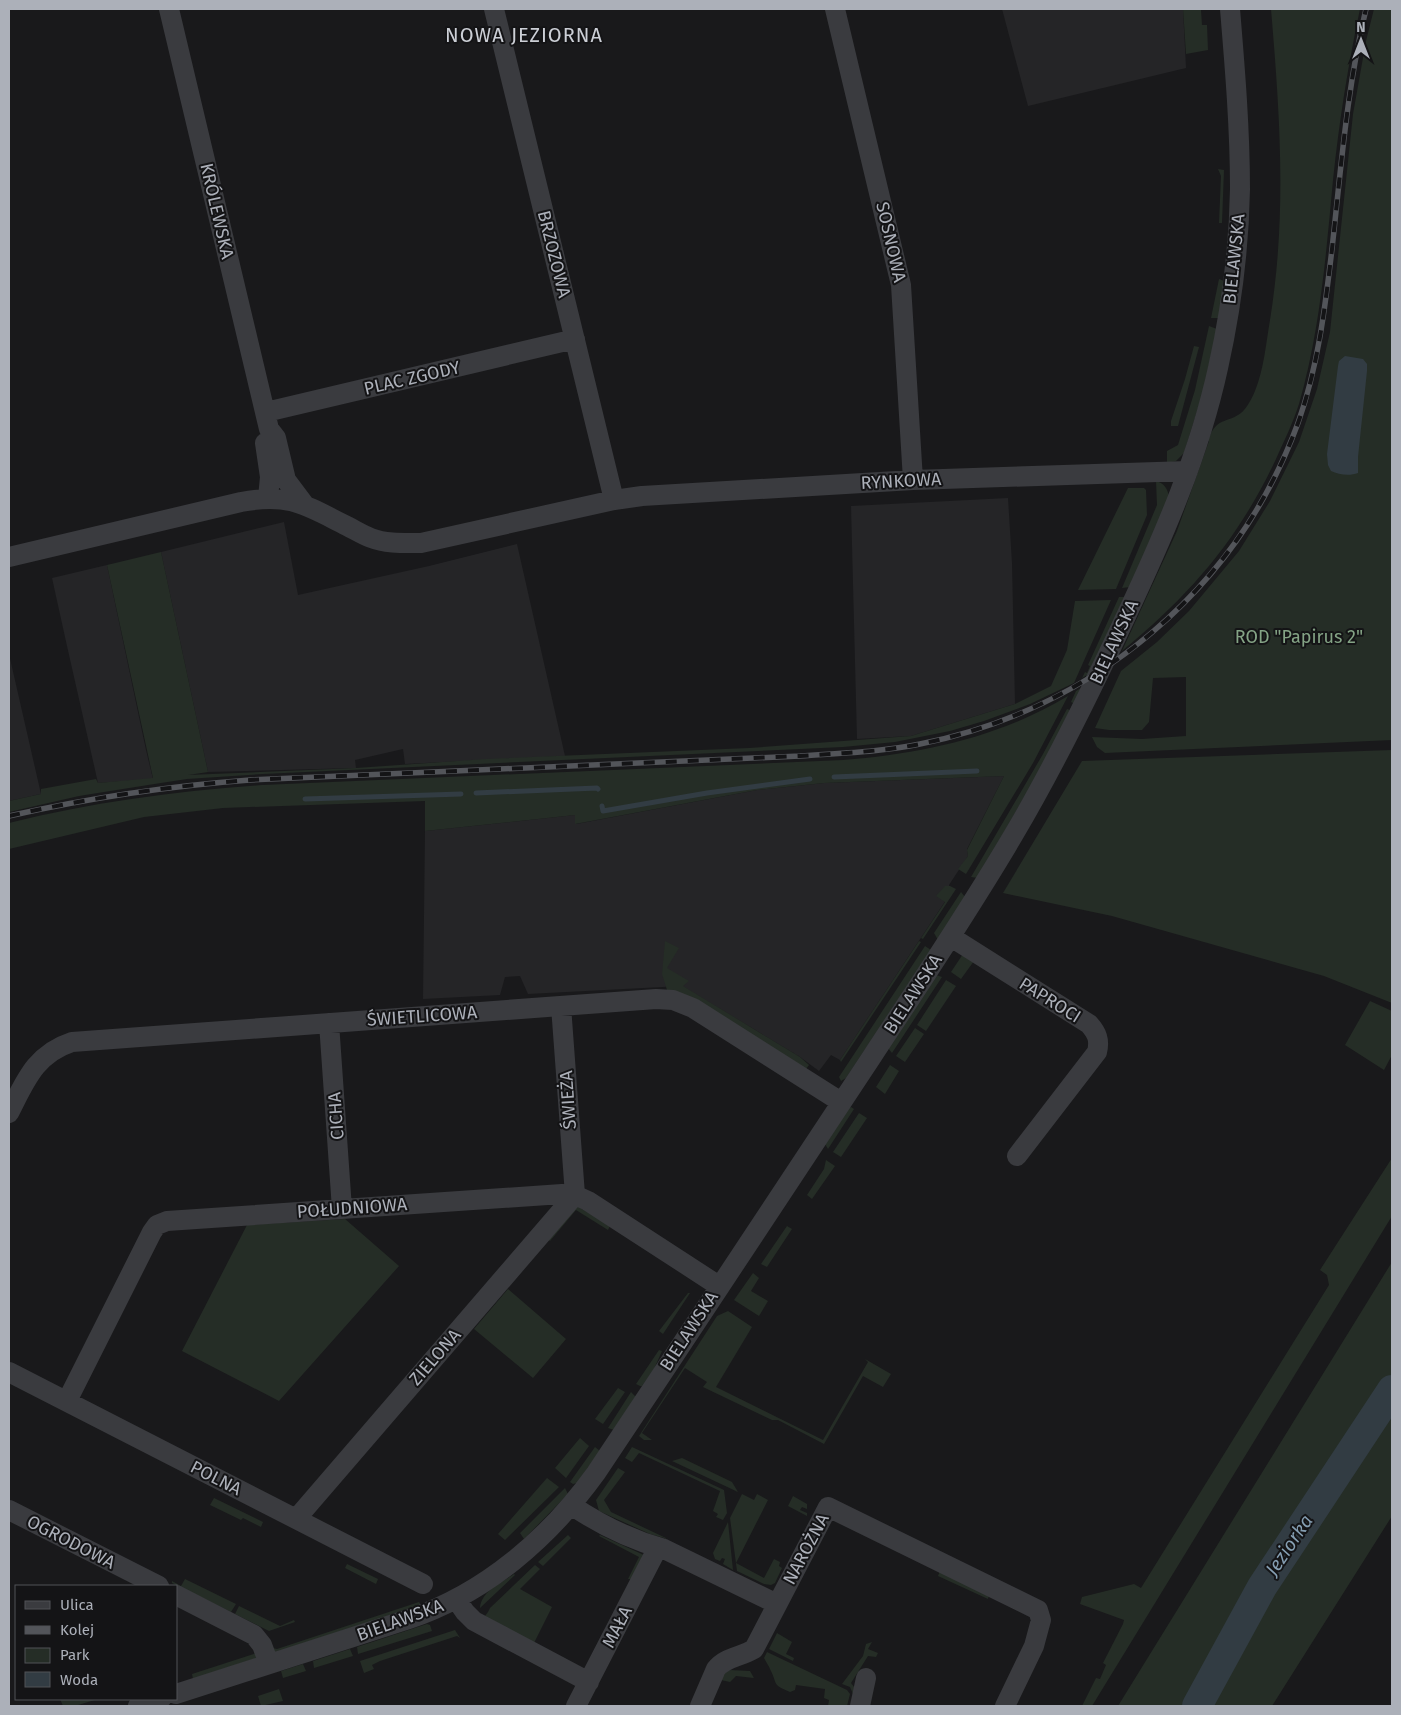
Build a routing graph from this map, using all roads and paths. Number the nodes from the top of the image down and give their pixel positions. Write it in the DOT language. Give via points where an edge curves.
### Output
graph roads {
  1 [pos="170,9"];
  2 [pos="494,9"];
  3 [pos="835,9"];
  4 [pos="1230,9"];
  5 [pos="575,339"];
  6 [pos="268,421"];
  7 [pos="1188,471"];
  8 [pos="913,480"];
  9 [pos="273,498"];
  10 [pos="614,500"];
  11 [pos="304,504"];
  12 [pos="9,556"];
  13 [pos="950,937"];
  14 [pos="562,1006"];
  15 [pos="330,1023"];
  16 [pos="841,1102"];
  17 [pos="9,1113"];
  18 [pos="1016,1156"];
  19 [pos="575,1195"];
  20 [pos="342,1209"];
  21 [pos="719,1286"];
  22 [pos="9,1372"];
  23 [pos="67,1401"];
  24 [pos="571,1505"];
  25 [pos="9,1510"];
  26 [pos="296,1519"];
  27 [pos="658,1547"];
  28 [pos="423,1584"];
  29 [pos="157,1585"];
  30 [pos="178,1596"];
  31 [pos="456,1599"];
  32 [pos="777,1604"];
  33 [pos="269,1664"];
  34 [pos="866,1678"];
  35 [pos="589,1682"];
  36 [pos="178,1693"];
  37 [pos="158,1700"];
  38 [pos="138,1706"];
  39 [pos="576,1706"];
  40 [pos="700,1706"];
  41 [pos="860,1706"];
  42 [pos="1005,1706"];
  1 -- 6 [label="street, KRÓLEWSKA"];
  2 -- 5 [label="street, BRZOZOWA"];
  3 -- 8 [label="street, SOSNOWA" via="901,285"];
  4 -- 7 [label="street, BIELAWSKA" via="1240,159 1236,258 1219,366"];
  5 -- 6 [label="street, PLAC ZGODY"];
  5 -- 10 [label="street, BRZOZOWA"];
  6 -- 9 [label="street" via="265,439"];
  6 -- 11 [label="street" via="276,438 286,480"];
  7 -- 8 [label="street, RYNKOWA"];
  7 -- 13 [label="street, BIELAWSKA" via="1167,527 1072,728 1016,830"];
  8 -- 10 [label="street, RYNKOWA"];
  9 -- 11 [label="street"];
  9 -- 12 [label="street" via="241,502"];
  10 -- 11 [label="street" via="421,544 372,539"];
  13 -- 16 [label="street, BIELAWSKA"];
  13 -- 18 [label="street, PAPROCI" via="1089,1024 1098,1037 1097,1052"];
  14 -- 15 [label="street, ŚWIETLICOWA"];
  14 -- 16 [label="street, ŚWIETLICOWA" via="656,999 683,1003"];
  14 -- 19 [label="street, ŚWIEŻA"];
  15 -- 17 [label="street, ŚWIETLICOWA" via="72,1042 55,1049 38,1063"];
  15 -- 20 [label="street, CICHA"];
  16 -- 21 [label="street, BIELAWSKA"];
  19 -- 20 [label="street, POŁUDNIOWA"];
  19 -- 21 [label="street, POŁUDNIOWA" via="588,1200"];
  19 -- 26 [label="street, ZIELONA"];
  20 -- 23 [label="street, POŁUDNIOWA" via="167,1221 157,1225"];
  21 -- 24 [label="street, BIELAWSKA" via="596,1473"];
  22 -- 23 [label="street, POLNA"];
  23 -- 26 [label="street, POLNA"];
  24 -- 27 [label="street, NAROŻNA" via="592,1518"];
  24 -- 31 [label="street, BIELAWSKA" via="514,1561"];
  25 -- 29 [label="street, OGRODOWA"];
  26 -- 28 [label="street, POLNA"];
  27 -- 32 [label="street, NAROŻNA"];
  27 -- 35 [label="street, MAŁA"];
  30 -- 33 [label="street" via="254,1635 262,1645"];
  31 -- 33 [label="street, BIELAWSKA" via="420,1616"];
  31 -- 35 [label="street" via="474,1621"];
  32 -- 40 [label="street" via="754,1649 719,1664"];
  32 -- 42 [label="street, NAROŻNA" via="828,1507 1038,1610 1041,1620 1034,1646"];
  33 -- 36 [label="street, BIELAWSKA"];
  34 -- 41 [label="street"];
  35 -- 39 [label="street, MAŁA"];
  37 -- 38 [label="street"];
}
